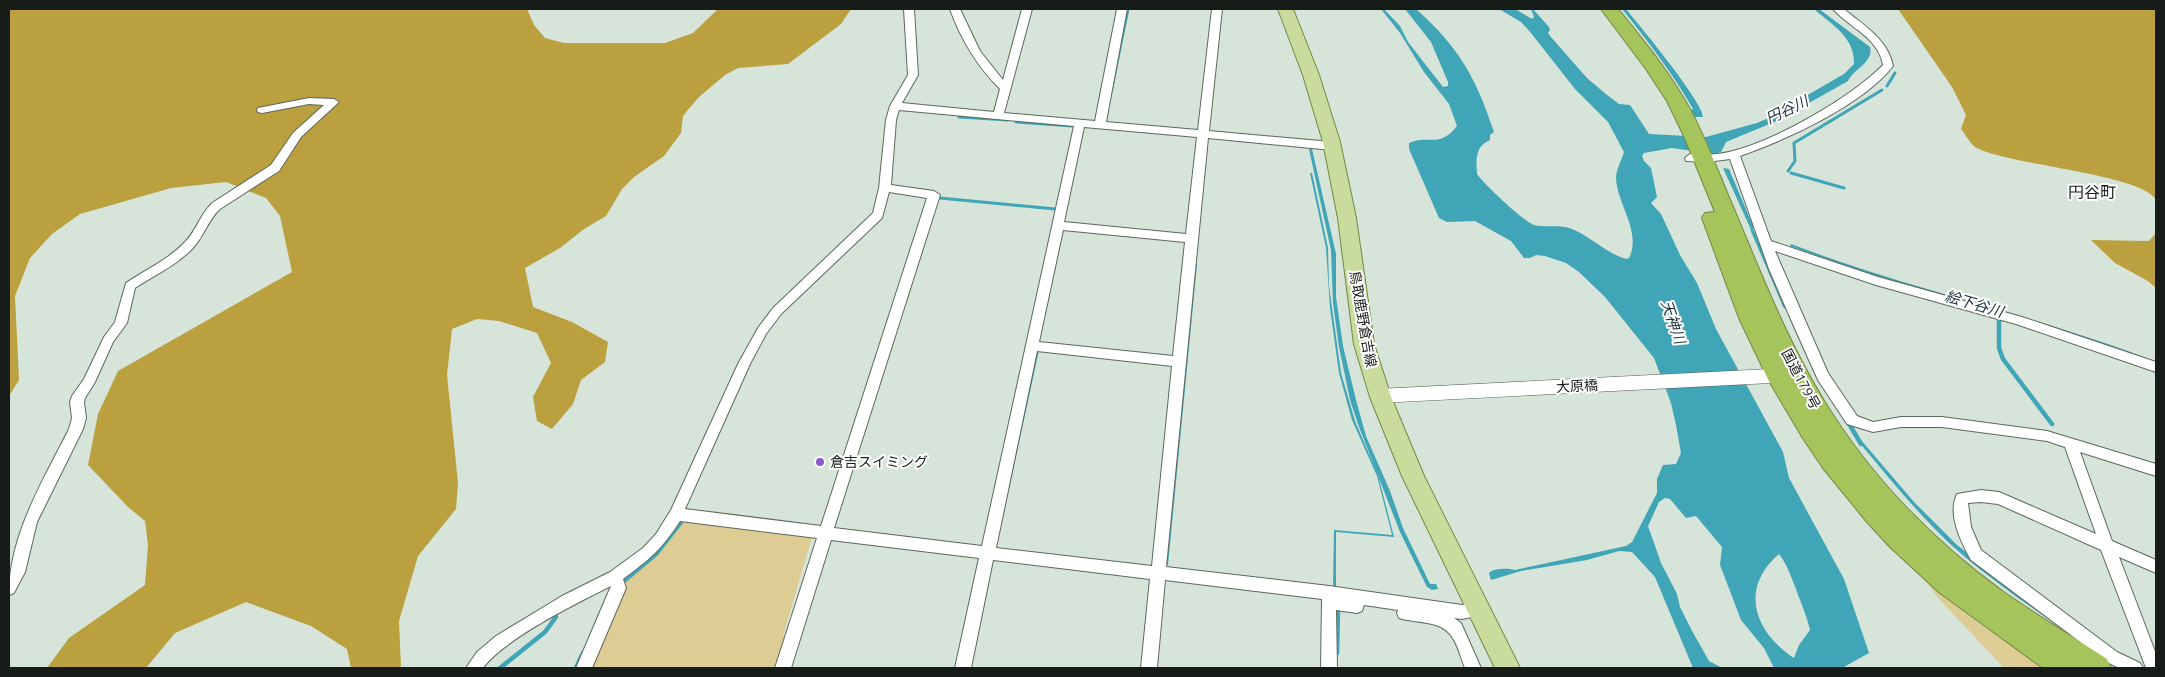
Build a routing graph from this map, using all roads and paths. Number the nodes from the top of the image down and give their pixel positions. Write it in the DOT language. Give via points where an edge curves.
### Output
graph roads {
  1 [pos="909,9"];
  2 [pos="954,9"];
  3 [pos="1028,9"];
  4 [pos="1122,9"];
  5 [pos="1218,9"];
  6 [pos="1285,9"];
  7 [pos="1596,9"];
  8 [pos="1609,9"];
  9 [pos="1838,9"];
  10 [pos="1004,88"];
  11 [pos="895,106"];
  12 [pos="262,110"];
  13 [pos="998,116"];
  14 [pos="1080,122"];
  15 [pos="1100,124"];
  16 [pos="1204,133"];
  17 [pos="1332,146"];
  18 [pos="1734,154"];
  19 [pos="1697,159"];
  20 [pos="885,188"];
  21 [pos="1058,225"];
  22 [pos="1192,239"];
  23 [pos="1766,244"];
  24 [pos="1032,346"];
  25 [pos="1180,362"];
  26 [pos="2156,367"];
  27 [pos="1787,375"];
  28 [pos="1379,396"];
  29 [pos="2070,442"];
  30 [pos="2156,470"];
  31 [pos="676,514"];
  32 [pos="825,533"];
  33 [pos="2107,546"];
  34 [pos="988,553"];
  35 [pos="2156,567"];
  36 [pos="1158,572"];
  37 [pos="615,576"];
  38 [pos="9,588"];
  39 [pos="1329,598"];
  40 [pos="1480,609"];
  41 [pos="474,668"];
  42 [pos="584,668"];
  43 [pos="783,668"];
  44 [pos="963,668"];
  45 [pos="1148,668"];
  46 [pos="1329,668"];
  47 [pos="1473,668"];
  48 [pos="1508,668"];
  49 [pos="2066,668"];
  50 [pos="2096,668"];
  51 [pos="2135,668"];
  52 [pos="2154,668"];
  1 -- 11 [label="street" via="913,75"];
  2 -- 10 [label="street" via="972,47 990,75"];
  3 -- 10 [label="street"];
  4 -- 15 [label="street"];
  5 -- 16 [label="street"];
  6 -- 17 [label="main road, 鳥取鹿野倉吉線" via="1309,66"];
  7 -- 19 [label="highway, 国道179号" via="1643,72"];
  8 -- 19 [label="highway, 国道179号" via="1656,68 1677,103"];
  9 -- 18 [label="street" via="1880,44 1888,66 1856,92 1814,118"];
  10 -- 13 [label="street"];
  11 -- 13 [label="street"];
  11 -- 20 [label="street"];
  12 -- 38 [label="street" via="309,102 334,102 297,135 275,168 216,206 178,255 130,286 121,323 108,340 79,396 76,429 30,522 22,558"];
  13 -- 14 [label="street"];
  14 -- 15 [label="street"];
  14 -- 21 [label="street"];
  15 -- 16 [label="street"];
  16 -- 17 [label="street"];
  16 -- 22 [label="street"];
  17 -- 28 [label="main road, 鳥取鹿野倉吉線" via="1342,188 1366,353"];
  18 -- 19 [label="street"];
  18 -- 23 [label="street"];
  19 -- 27 [label="highway, 国道179号"];
  20 -- 31 [label="street" via="878,215 777,311 762,331"];
  20 -- 32 [label="street" via="934,194"];
  21 -- 22 [label="street"];
  21 -- 24 [label="street"];
  22 -- 25 [label="street"];
  23 -- 26 [label="street" via="1876,281 2018,320"];
  23 -- 29 [label="street" via="1819,367 1852,420 1873,427 1901,422 1942,422"];
  24 -- 25 [label="street"];
  24 -- 34 [label="street"];
  25 -- 36 [label="street"];
  27 -- 28 [label="street, 大原橋"];
  27 -- 49 [label="highway, 国道179号" via="1818,441 1888,528 1950,585"];
  27 -- 50 [label="highway, 国道179号" via="1820,415 1850,460 1908,523 1981,590"];
  28 -- 40 [label="main road, 鳥取鹿野倉吉線" via="1419,494"];
  29 -- 30 [label="street"];
  29 -- 33 [label="street"];
  31 -- 32 [label="street"];
  31 -- 37 [label="street" via="654,545"];
  32 -- 34 [label="street"];
  32 -- 43 [label="street"];
  33 -- 35 [label="street"];
  33 -- 51 [label="street" via="1999,498 1962,498 1963,523 1976,555 2112,657"];
  33 -- 52 [label="street"];
  34 -- 36 [label="street"];
  34 -- 44 [label="street"];
  36 -- 39 [label="street"];
  36 -- 45 [label="street"];
  37 -- 41 [label="street" via="501,641"];
  37 -- 42 [label="street" via="619,588"];
  39 -- 40 [label="street" via="1462,612"];
  39 -- 46 [label="street"];
  39 -- 47 [label="street" via="1451,623"];
  40 -- 48 [label="main road, 鳥取鹿野倉吉線"];
}
